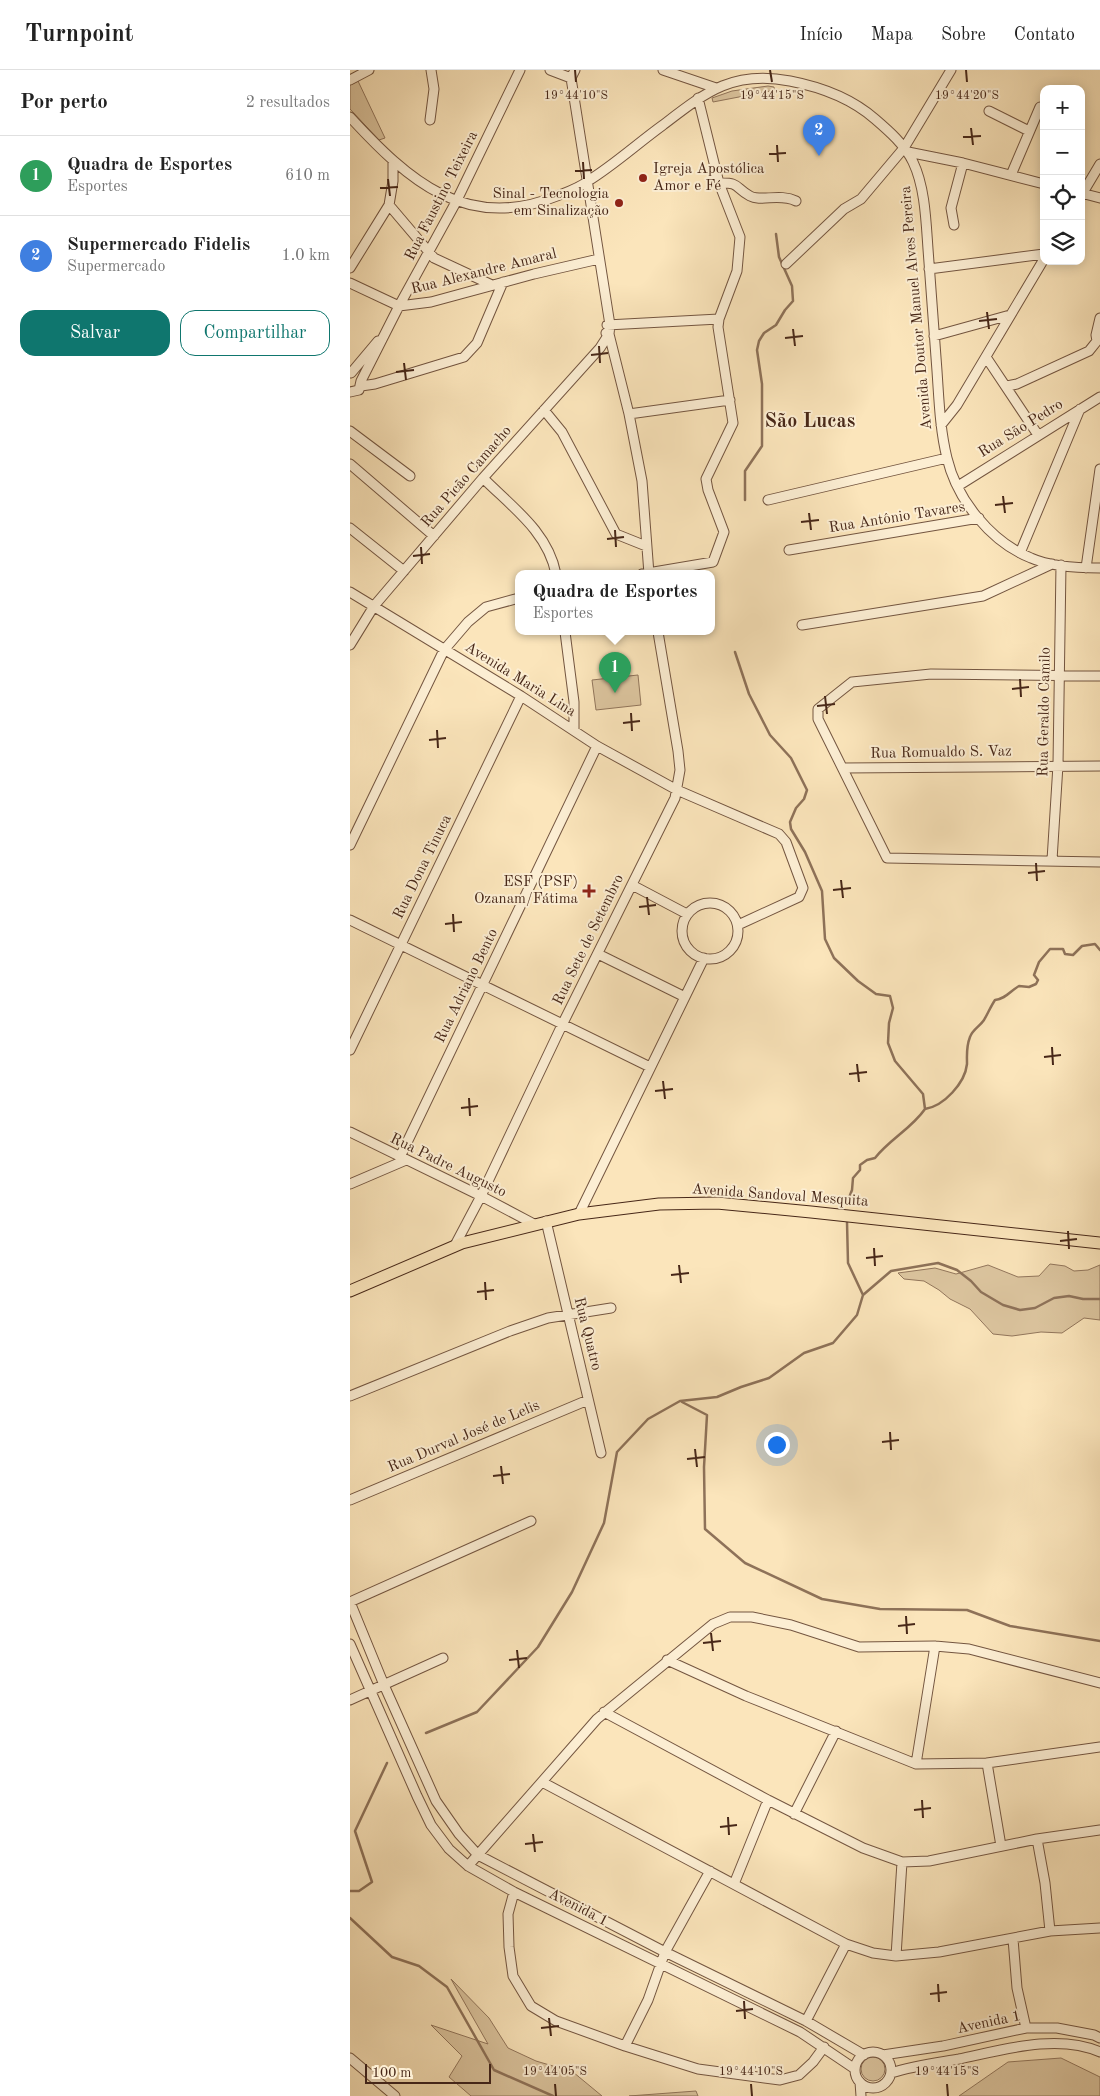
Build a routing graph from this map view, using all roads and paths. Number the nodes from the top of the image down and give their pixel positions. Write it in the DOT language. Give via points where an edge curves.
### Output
graph roads {
  1 [pos="369,70"];
  2 [pos="431,70"];
  3 [pos="520,70"];
  4 [pos="550,70"];
  5 [pos="951,70"];
  6 [pos="668,71"];
  7 [pos="573,74"];
  8 [pos="761,74"];
  9 [pos="351,80"];
  10 [pos="716,88"];
  11 [pos="698,98"];
  12 [pos="1040,108"];
  13 [pos="989,111"];
  14 [pos="350,117"];
  15 [pos="430,120"];
  16 [pos="1029,131"];
  17 [pos="906,150"];
  18 [pos="393,161"];
  19 [pos="963,163"];
  20 [pos="1100,164"];
  21 [pos="1010,175"];
  22 [pos="719,182"];
  23 [pos="587,183"];
  24 [pos="1040,183"];
  25 [pos="1085,189"];
  26 [pos="1085,195"];
  27 [pos="1100,198"];
  28 [pos="796,201"];
  29 [pos="456,202"];
  30 [pos="389,205"];
  31 [pos="954,225"];
  32 [pos="428,252"];
  33 [pos="1040,255"];
  34 [pos="599,259"];
  35 [pos="786,264"];
  36 [pos="1040,265"];
  37 [pos="350,268"];
  38 [pos="929,269"];
  39 [pos="503,282"];
  40 [pos="350,283"];
  41 [pos="492,285"];
  42 [pos="400,306"];
  43 [pos="1010,315"];
  44 [pos="1100,318"];
  45 [pos="719,319"];
  46 [pos="607,329"];
  47 [pos="385,334"];
  48 [pos="934,336"];
  49 [pos="986,357"];
  50 [pos="350,373"];
  51 [pos="361,383"];
  52 [pos="1007,386"];
  53 [pos="351,395"];
  54 [pos="1097,399"];
  55 [pos="730,400"];
  56 [pos="1100,408"];
  57 [pos="1080,409"];
  58 [pos="544,410"];
  59 [pos="629,414"];
  60 [pos="941,425"];
  61 [pos="350,431"];
  62 [pos="1038,435"];
  63 [pos="947,458"];
  64 [pos="350,464"];
  65 [pos="1100,469"];
  66 [pos="410,476"];
  67 [pos="483,478"];
  68 [pos="958,486"];
  69 [pos="768,500"];
  70 [pos="979,518"];
  71 [pos="350,528"];
  72 [pos="434,536"];
  73 [pos="646,546"];
  74 [pos="789,550"];
  75 [pos="1020,553"];
  76 [pos="1057,564"];
  77 [pos="1086,568"];
  78 [pos="1100,568"];
  79 [pos="555,570"];
  80 [pos="646,570"];
  81 [pos="668,570"];
  82 [pos="404,571"];
  83 [pos="350,592"];
  84 [pos="515,599"];
  85 [pos="374,606"];
  86 [pos="802,625"];
  87 [pos="566,635"];
  88 [pos="659,635"];
  89 [pos="350,645"];
  90 [pos="444,650"];
  91 [pos="1059,675"];
  92 [pos="1100,676"];
  93 [pos="521,696"];
  94 [pos="574,730"];
  95 [pos="597,746"];
  96 [pos="1058,765"];
  97 [pos="1100,766"];
  98 [pos="843,768"];
  99 [pos="677,790"];
  100 [pos="350,845"];
  101 [pos="1052,860"];
  102 [pos="1100,862"];
  103 [pos="632,885"];
  104 [pos="688,914"];
  105 [pos="350,920"];
  106 [pos="738,925"];
  107 [pos="401,945"];
  108 [pos="598,954"];
  109 [pos="704,958"];
  110 [pos="483,984"];
  111 [pos="685,997"];
  112 [pos="562,1025"];
  113 [pos="350,1050"];
  114 [pos="650,1067"];
  115 [pos="350,1132"];
  116 [pos="403,1158"];
  117 [pos="350,1184"];
  118 [pos="481,1196"];
  119 [pos="579,1214"];
  120 [pos="546,1221"];
  121 [pos="534,1224"];
  122 [pos="1100,1243"];
  123 [pos="454,1247"];
  124 [pos="350,1291"];
  125 [pos="611,1308"];
  126 [pos="568,1314"];
  127 [pos="350,1396"];
  128 [pos="588,1400"];
  129 [pos="601,1453"];
  130 [pos="350,1500"];
  131 [pos="531,1521"];
  132 [pos="350,1602"];
  133 [pos="350,1644"];
  134 [pos="936,1646"];
  135 [pos="444,1658"];
  136 [pos="667,1660"];
  137 [pos="1100,1682"];
  138 [pos="384,1685"];
  139 [pos="370,1691"];
  140 [pos="350,1700"];
  141 [pos="604,1712"];
  142 [pos="836,1731"];
  143 [pos="1100,1747"];
  144 [pos="987,1763"];
  145 [pos="916,1764"];
  146 [pos="542,1782"];
  147 [pos="768,1800"];
  148 [pos="794,1814"];
  149 [pos="1100,1830"];
  150 [pos="1037,1839"];
  151 [pos="1001,1846"];
  152 [pos="478,1854"];
  153 [pos="902,1862"];
  154 [pos="468,1866"];
  155 [pos="710,1871"];
  156 [pos="734,1884"];
  157 [pos="514,1892"];
  158 [pos="1100,1928"];
  159 [pos="1050,1931"];
  160 [pos="1013,1939"];
  161 [pos="846,1944"];
  162 [pos="665,1952"];
  163 [pos="896,1956"];
  164 [pos="661,1965"];
  165 [pos="806,2021"];
  166 [pos="1026,2028"];
  167 [pos="1100,2038"];
  168 [pos="624,2046"];
  169 [pos="824,2047"];
  170 [pos="1100,2052"];
  171 [pos="864,2055"];
  172 [pos="883,2055"];
  173 [pos="350,2058"];
  174 [pos="855,2069"];
  175 [pos="891,2073"];
  176 [pos="860,2082"];
  177 [pos="882,2086"];
  178 [pos="393,2095"];
  179 [pos="861,2096"];
  180 [pos="879,2096"];
  1 -- 9 [label="street"];
  2 -- 15 [label="street" via="434,89"];
  3 -- 29 [label="street, Rua Faustino Teixeira"];
  4 -- 7 [label="street"];
  5 -- 17 [label="street"];
  6 -- 10 [label="street"];
  7 -- 23 [label="street"];
  8 -- 10 [label="street, Avenida Doutor Manuel Alves Pereira"];
  8 -- 17 [label="street, Avenida Doutor Manuel Alves Pereira" via="804,83 851,102 875,119"];
  10 -- 11 [label="street, Avenida Doutor Manuel Alves Pereira"];
  11 -- 22 [label="street"];
  11 -- 23 [label="street, Avenida Doutor Manuel Alves Pereira"];
  12 -- 16 [label="street"];
  13 -- 16 [label="street"];
  14 -- 18 [label="street, Avenida Doutor Manuel Alves Pereira"];
  16 -- 21 [label="street"];
  17 -- 19 [label="street"];
  17 -- 35 [label="street" via="861,199 844,209"];
  17 -- 38 [label="street, Avenida Doutor Manuel Alves Pereira" via="916,169 922,196"];
  18 -- 29 [label="street, Avenida Doutor Manuel Alves Pereira" via="411,176"];
  18 -- 30 [label="street"];
  19 -- 21 [label="street"];
  19 -- 31 [label="street" via="951,208"];
  20 -- 25 [label="street"];
  21 -- 24 [label="street"];
  22 -- 28 [label="street" via="732,182 751,196 787,197"];
  22 -- 45 [label="street" via="740,237 737,271"];
  23 -- 29 [label="street, Avenida Doutor Manuel Alves Pereira" via="527,207 496,208"];
  23 -- 34 [label="street"];
  26 -- 27 [label="street"];
  29 -- 32 [label="street, Rua Faustino Teixeira"];
  30 -- 32 [label="street"];
  30 -- 37 [label="street"];
  32 -- 41 [label="street" via="438,260"];
  32 -- 42 [label="street, Rua Faustino Teixeira"];
  33 -- 38 [label="street"];
  34 -- 39 [label="street, Rua Alexandre Amaral"];
  34 -- 46 [label="street" via="608,312"];
  36 -- 43 [label="street"];
  38 -- 48 [label="street, Avenida Doutor Manuel Alves Pereira"];
  39 -- 41 [label="street, Rua Alexandre Amaral"];
  39 -- 51 [label="street" via="477,343 464,357 375,384"];
  40 -- 42 [label="street, Rua Alexandre Amaral"];
  41 -- 42 [label="street, Rua Alexandre Amaral" via="431,302"];
  42 -- 47 [label="street, Rua Faustino Teixeira"];
  43 -- 48 [label="street"];
  43 -- 49 [label="street"];
  44 -- 52 [label="street" via="1097,341 1090,351"];
  45 -- 46 [label="street"];
  45 -- 55 [label="street" via="721,356"];
  46 -- 58 [label="street, Rua Picão Camacho" via="600,348"];
  46 -- 59 [label="street"];
  47 -- 50 [label="street, Rua Faustino Teixeira"];
  47 -- 51 [label="street, Rua Faustino Teixeira"];
  48 -- 60 [label="street, Avenida Doutor Manuel Alves Pereira"];
  49 -- 52 [label="street"];
  49 -- 60 [label="street"];
  50 -- 51 [label="street" via="358,376"];
  51 -- 53 [label="street" via="359,390"];
  52 -- 62 [label="street"];
  54 -- 56 [label="street"];
  54 -- 57 [label="street, Rua São Pedro"];
  55 -- 59 [label="street"];
  55 -- 81 [label="street" via="733,423 706,479 724,532 713,562"];
  57 -- 62 [label="street, Rua São Pedro"];
  57 -- 75 [label="street"];
  58 -- 67 [label="street, Rua Picão Camacho"];
  58 -- 73 [label="street" via="562,432 616,534"];
  59 -- 73 [label="street" via="642,481"];
  60 -- 63 [label="street, Avenida Doutor Manuel Alves Pereira"];
  61 -- 66 [label="street"];
  62 -- 68 [label="street, Rua São Pedro"];
  63 -- 68 [label="street, Avenida Doutor Manuel Alves Pereira"];
  63 -- 69 [label="street"];
  64 -- 72 [label="street"];
  65 -- 77 [label="street"];
  67 -- 72 [label="street, Rua Picão Camacho"];
  67 -- 79 [label="street" via="548,546"];
  68 -- 70 [label="street, Avenida Doutor Manuel Alves Pereira"];
  70 -- 74 [label="street, Rua Antônio Tavares"];
  70 -- 75 [label="street, Avenida Doutor Manuel Alves Pereira" via="1007,546"];
  71 -- 82 [label="street"];
  72 -- 82 [label="street, Rua Picão Camacho"];
  73 -- 80 [label="street"];
  75 -- 76 [label="street, Avenida Doutor Manuel Alves Pereira" via="1033,560"];
  76 -- 77 [label="street, Avenida Doutor Manuel Alves Pereira"];
  76 -- 86 [label="street" via="983,596"];
  76 -- 91 [label="street, Rua Geraldo Camilo"];
  77 -- 78 [label="street, Avenida Doutor Manuel Alves Pereira"];
  82 -- 85 [label="street, Rua Picão Camacho"];
  83 -- 85 [label="street, Avenida Maria Lina"];
  84 -- 90 [label="street" via="486,607"];
  85 -- 89 [label="street, Rua Picão Camacho"];
  85 -- 90 [label="street, Avenida Maria Lina"];
  87 -- 94 [label="street"];
  88 -- 99 [label="street, Rua Sete de Setembro" via="678,751"];
  90 -- 93 [label="street, Avenida Maria Lina"];
  90 -- 100 [label="street"];
  91 -- 92 [label="street"];
  91 -- 96 [label="street, Rua Geraldo Camilo"];
  91 -- 98 [label="street" via="931,674 852,682 818,709 818,719"];
  93 -- 94 [label="street, Avenida Maria Lina"];
  93 -- 107 [label="street, Rua Dona Tinuca"];
  94 -- 95 [label="street, Avenida Maria Lina"];
  95 -- 99 [label="street, Avenida Maria Lina"];
  95 -- 110 [label="street, Rua Adriano Bento"];
  96 -- 97 [label="street, Rua Romualdo S. Vaz"];
  96 -- 98 [label="street, Rua Romualdo S. Vaz"];
  96 -- 101 [label="street, Rua Geraldo Camilo"];
  98 -- 101 [label="street" via="886,858"];
  99 -- 103 [label="street, Rua Sete de Setembro"];
  99 -- 106 [label="street, Avenida Maria Lina" via="768,828 786,842 803,888 799,897"];
  101 -- 102 [label="street"];
  103 -- 104 [label="street"];
  103 -- 108 [label="street, Rua Sete de Setembro"];
  104 -- 106 [label="street" via="702,903 712,902 729,909"];
  104 -- 109 [label="street" via="683,922 684,941 688,949"];
  105 -- 107 [label="street"];
  106 -- 109 [label="street" via="736,944 730,951 718,958"];
  107 -- 110 [label="street"];
  107 -- 113 [label="street, Rua Dona Tinuca"];
  108 -- 111 [label="street"];
  108 -- 112 [label="street, Rua Sete de Setembro"];
  109 -- 111 [label="street"];
  110 -- 112 [label="street"];
  110 -- 116 [label="street, Rua Adriano Bento"];
  111 -- 114 [label="street"];
  112 -- 114 [label="street"];
  112 -- 118 [label="street, Rua Sete de Setembro"];
  114 -- 119 [label="street"];
  115 -- 116 [label="street, Rua Padre Augusto"];
  116 -- 117 [label="street"];
  116 -- 118 [label="street, Rua Padre Augusto"];
  118 -- 121 [label="street, Rua Padre Augusto"];
  118 -- 123 [label="street, Rua Sete de Setembro"];
  119 -- 120 [label="main road, Avenida Sandoval Mesquita"];
  119 -- 122 [label="main road, Avenida Sandoval Mesquita" via="659,1204 717,1203"];
  120 -- 121 [label="main road, Avenida Sandoval Mesquita"];
  120 -- 126 [label="street, Rua Quatro"];
  121 -- 123 [label="main road, Avenida Sandoval Mesquita"];
  123 -- 124 [label="main road, Avenida Sandoval Mesquita"];
  125 -- 126 [label="street"];
  126 -- 127 [label="street" via="510,1331"];
  126 -- 128 [label="street, Rua Quatro"];
  128 -- 129 [label="street, Rua Quatro"];
  128 -- 130 [label="street, Rua Durval José de Lelis"];
  131 -- 132 [label="street"];
  132 -- 138 [label="street, Avenida 1"];
  133 -- 139 [label="street, Avenida 1"];
  134 -- 136 [label="street" via="859,1647 791,1625 752,1617 730,1617 712,1624"];
  134 -- 137 [label="street" via="969,1649"];
  134 -- 145 [label="street"];
  135 -- 138 [label="street"];
  136 -- 141 [label="street"];
  136 -- 142 [label="street" via="746,1696"];
  138 -- 139 [label="street"];
  138 -- 152 [label="street, Avenida 1" via="436,1800 459,1834"];
  139 -- 140 [label="street"];
  139 -- 154 [label="street, Avenida 1" via="431,1825 449,1849"];
  141 -- 146 [label="street"];
  141 -- 147 [label="street"];
  142 -- 145 [label="street"];
  142 -- 148 [label="street"];
  143 -- 144 [label="street"];
  144 -- 145 [label="street"];
  144 -- 151 [label="street"];
  146 -- 152 [label="street"];
  146 -- 155 [label="street"];
  147 -- 148 [label="street"];
  147 -- 156 [label="street"];
  148 -- 153 [label="street" via="863,1848"];
  149 -- 150 [label="street"];
  150 -- 151 [label="street"];
  150 -- 159 [label="street"];
  151 -- 153 [label="street" via="929,1861"];
  152 -- 154 [label="street"];
  152 -- 162 [label="street, Avenida 1"];
  153 -- 163 [label="street"];
  154 -- 157 [label="street, Avenida 1"];
  155 -- 156 [label="street"];
  155 -- 162 [label="street"];
  156 -- 161 [label="street"];
  157 -- 164 [label="street, Avenida 1"];
  157 -- 168 [label="street" via="508,1914 513,1976 532,2006 556,2021"];
  158 -- 159 [label="street"];
  159 -- 160 [label="street"];
  160 -- 163 [label="street"];
  160 -- 166 [label="street" via="1017,1988"];
  161 -- 163 [label="street"];
  161 -- 165 [label="street"];
  162 -- 164 [label="street"];
  162 -- 165 [label="street, Avenida 1"];
  164 -- 168 [label="street" via="648,2000"];
  164 -- 169 [label="street, Avenida 1" via="800,2032"];
  165 -- 171 [label="street, Avenida 1"];
  166 -- 167 [label="street, Avenida 1" via="1057,2028 1094,2034"];
  166 -- 172 [label="street, Avenida 1"];
  168 -- 169 [label="street" via="698,2069 780,2080 799,2075"];
  169 -- 174 [label="street, Avenida 1"];
  170 -- 175 [label="street, Avenida 1" via="1060,2043 1028,2046"];
  171 -- 172 [label="street" via="870,2052"];
  171 -- 174 [label="street"];
  172 -- 175 [label="street" via="890,2062"];
  173 -- 178 [label="street"];
  174 -- 176 [label="street"];
  175 -- 177 [label="street"];
  176 -- 177 [label="street" via="870,2088"];
  176 -- 179 [label="street"];
  177 -- 180 [label="street"];
}
